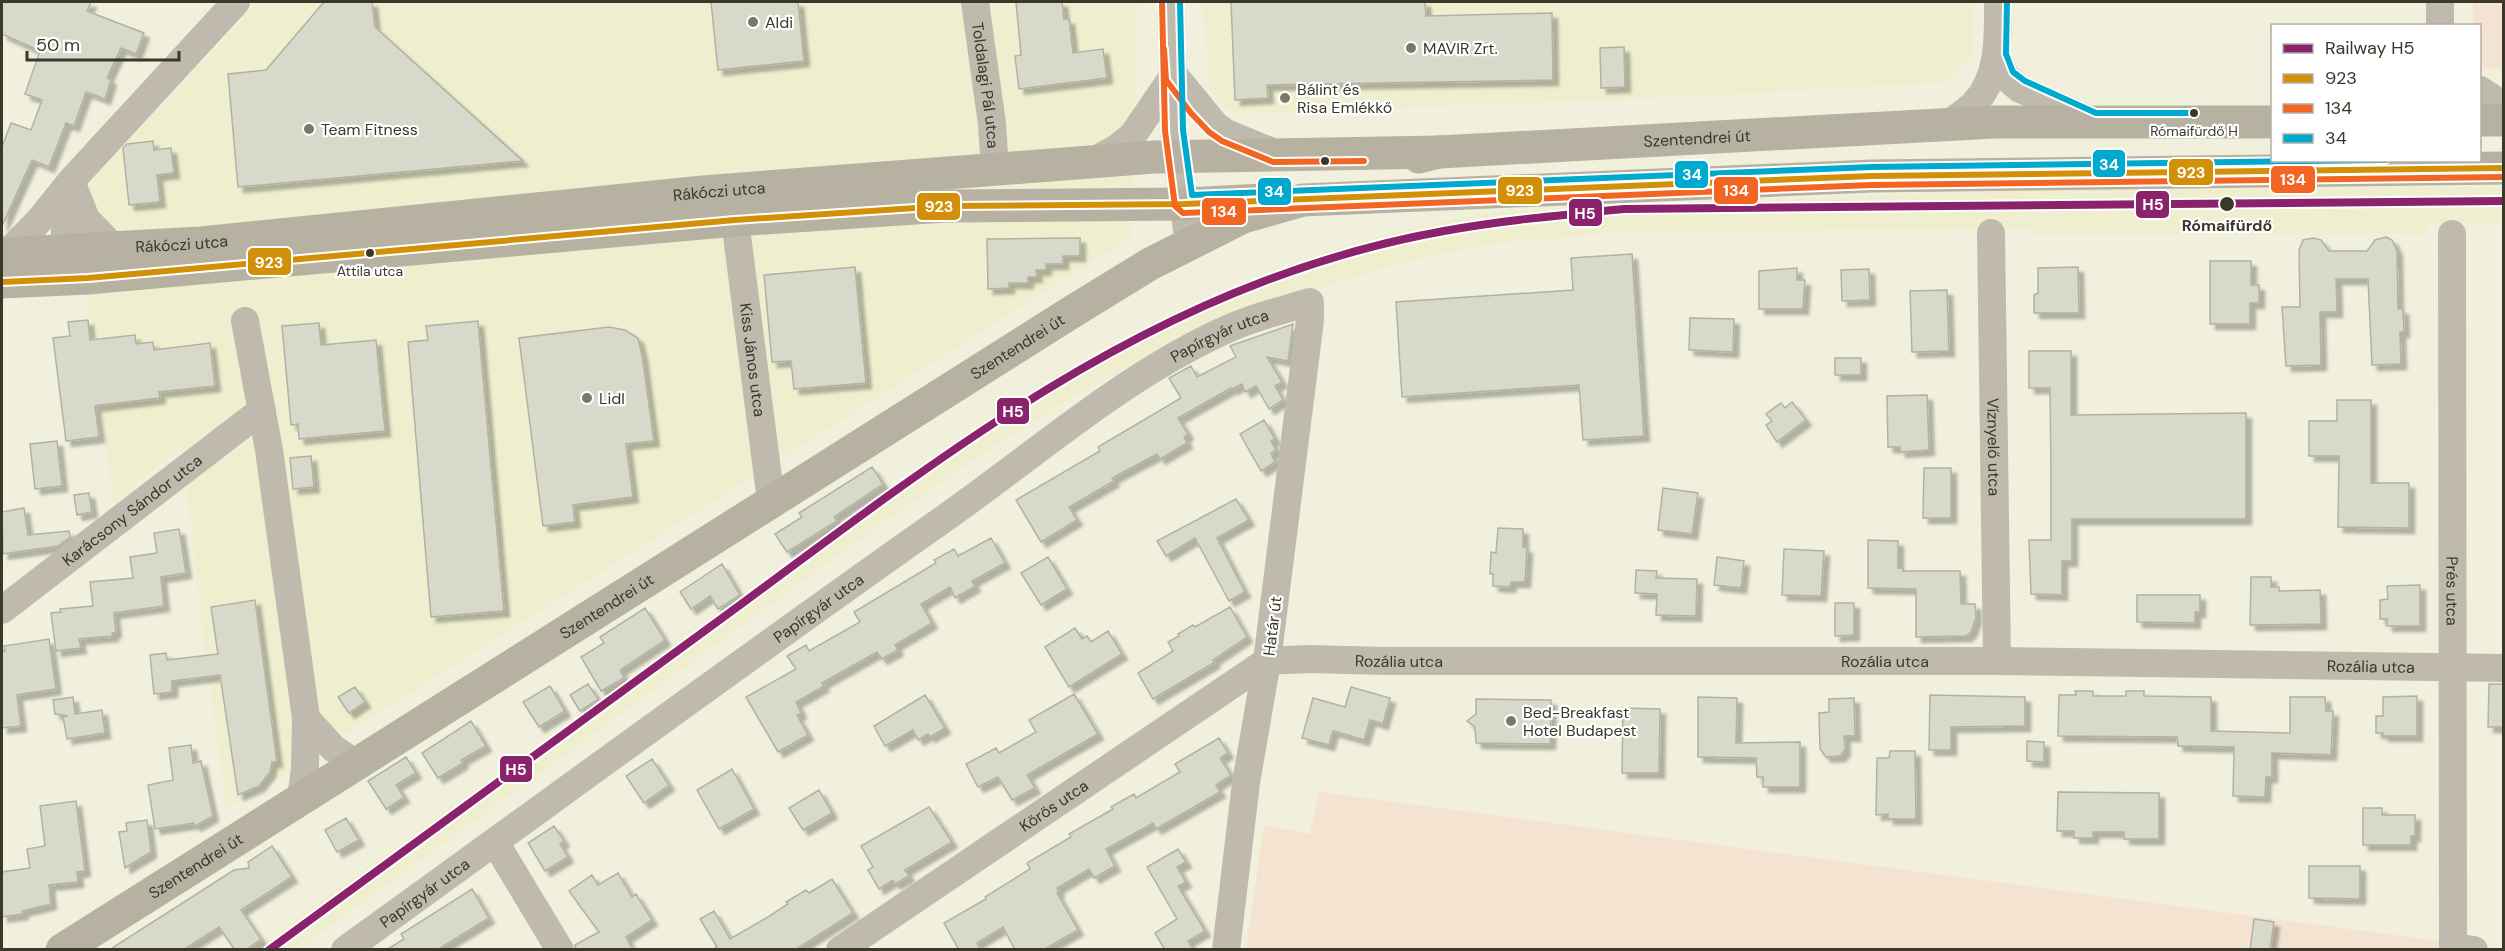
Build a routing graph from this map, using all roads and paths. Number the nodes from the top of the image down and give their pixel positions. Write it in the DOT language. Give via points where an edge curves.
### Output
graph roads {
  1 [pos="236,2"];
  2 [pos="975,2"];
  3 [pos="1171,2"];
  4 [pos="1998,2"];
  5 [pos="2422,2"];
  6 [pos="2440,2"];
  7 [pos="2421,24"];
  8 [pos="2440,24"];
  9 [pos="1998,56"];
  10 [pos="1174,75"];
  11 [pos="2481,91"];
  12 [pos="2504,106"];
  13 [pos="2481,120"];
  14 [pos="2504,120"];
  15 [pos="2094,122"];
  16 [pos="2271,122"];
  17 [pos="1948,124"];
  18 [pos="1439,152"];
  19 [pos="1275,153"];
  20 [pos="1176,156"];
  21 [pos="1092,162"];
  22 [pos="2504,168"];
  23 [pos="995,170"];
  24 [pos="71,181"];
  25 [pos="1303,200"];
  26 [pos="1245,201"];
  27 [pos="1186,217"];
  28 [pos="735,220"];
  29 [pos="1991,233"];
  30 [pos="2452,234"];
  31 [pos="114,248"];
  32 [pos="67,250"];
  33 [pos="3,264"];
  34 [pos="1150,264"];
  35 [pos="88,278"];
  36 [pos="1310,302"];
  37 [pos="245,321"];
  38 [pos="262,410"];
  39 [pos="771,501"];
  40 [pos="2,610"];
  41 [pos="1267,661"];
  42 [pos="1997,661"];
  43 [pos="2451,667"];
  44 [pos="2504,668"];
  45 [pos="306,717"];
  46 [pos="355,763"];
  47 [pos="301,798"];
  48 [pos="495,842"];
  49 [pos="2463,948"];
  50 [pos="62,950"];
  51 [pos="345,950"];
  52 [pos="560,950"];
  53 [pos="840,950"];
  54 [pos="1226,950"];
  1 -- 24 [label="street"];
  2 -- 23 [label="street, Toldalagi Pál utca"];
  3 -- 10 [label="street"];
  4 -- 9 [label="street"];
  5 -- 7 [label="street"];
  6 -- 8 [label="street"];
  9 -- 15 [label="street" via="2007,77 2020,89"];
  9 -- 17 [label="street" via="1975,103"];
  10 -- 19 [label="street" via="1198,107 1226,133"];
  10 -- 20 [label="street"];
  10 -- 21 [label="street" via="1133,135"];
  11 -- 12 [label="street"];
  13 -- 14 [label="main road"];
  15 -- 16 [label="main road, Szentendrei út"];
  15 -- 17 [label="main road, Szentendrei út"];
  17 -- 18 [label="main road, Szentendrei út"];
  18 -- 19 [label="main road, Rákóczi utca"];
  18 -- 26 [label="main road, Szentendrei út" via="1382,166 1305,176"];
  19 -- 20 [label="main road, Rákóczi utca"];
  20 -- 21 [label="main road, Rákóczi utca"];
  20 -- 27 [label="street"];
  21 -- 23 [label="main road, Rákóczi utca"];
  22 -- 25 [label="main road, Szentendrei út" via="1872,176"];
  23 -- 31 [label="main road, Rákóczi utca" via="703,192 201,243"];
  24 -- 31 [label="street" via="86,219"];
  24 -- 32 [label="street" via="64,213"];
  24 -- 33 [label="street"];
  25 -- 26 [label="main road, Rákóczi utca"];
  25 -- 34 [label="main road, Szentendrei út" via="1243,217"];
  26 -- 27 [label="main road, Rákóczi utca"];
  27 -- 28 [label="main road, Rákóczi utca" via="945,206"];
  27 -- 34 [label="main road, Szentendrei út"];
  28 -- 35 [label="main road, Rákóczi utca"];
  28 -- 39 [label="street, Kiss János utca"];
  29 -- 42 [label="street, Víznyelő utca"];
  30 -- 43 [label="street, Prés utca"];
  31 -- 32 [label="main road, Rákóczi utca"];
  32 -- 33 [label="main road, Rákóczi utca"];
  32 -- 35 [label="street"];
  33 -- 35 [label="main road, Rákóczi utca"];
  34 -- 39 [label="main road, Szentendrei út"];
  36 -- 41 [label="street, Határ út"];
  36 -- 48 [label="street, Papírgyár utca" via="1224,330 1138,377"];
  37 -- 38 [label="street"];
  38 -- 40 [label="street, Karácsony Sándor utca"];
  38 -- 45 [label="street"];
  39 -- 46 [label="main road, Szentendrei út"];
  41 -- 42 [label="street, Rozália utca"];
  41 -- 53 [label="street, Körös utca"];
  41 -- 54 [label="street, Határ út" via="1246,783"];
  42 -- 43 [label="street, Rozália utca"];
  43 -- 44 [label="street, Rozália utca"];
  43 -- 49 [label="street, Prés utca"];
  45 -- 46 [label="street" via="333,748"];
  45 -- 47 [label="street" via="306,768"];
  46 -- 47 [label="main road, Szentendrei út"];
  47 -- 50 [label="main road, Szentendrei út"];
  48 -- 51 [label="street, Papírgyár utca"];
  48 -- 52 [label="street"];
}
